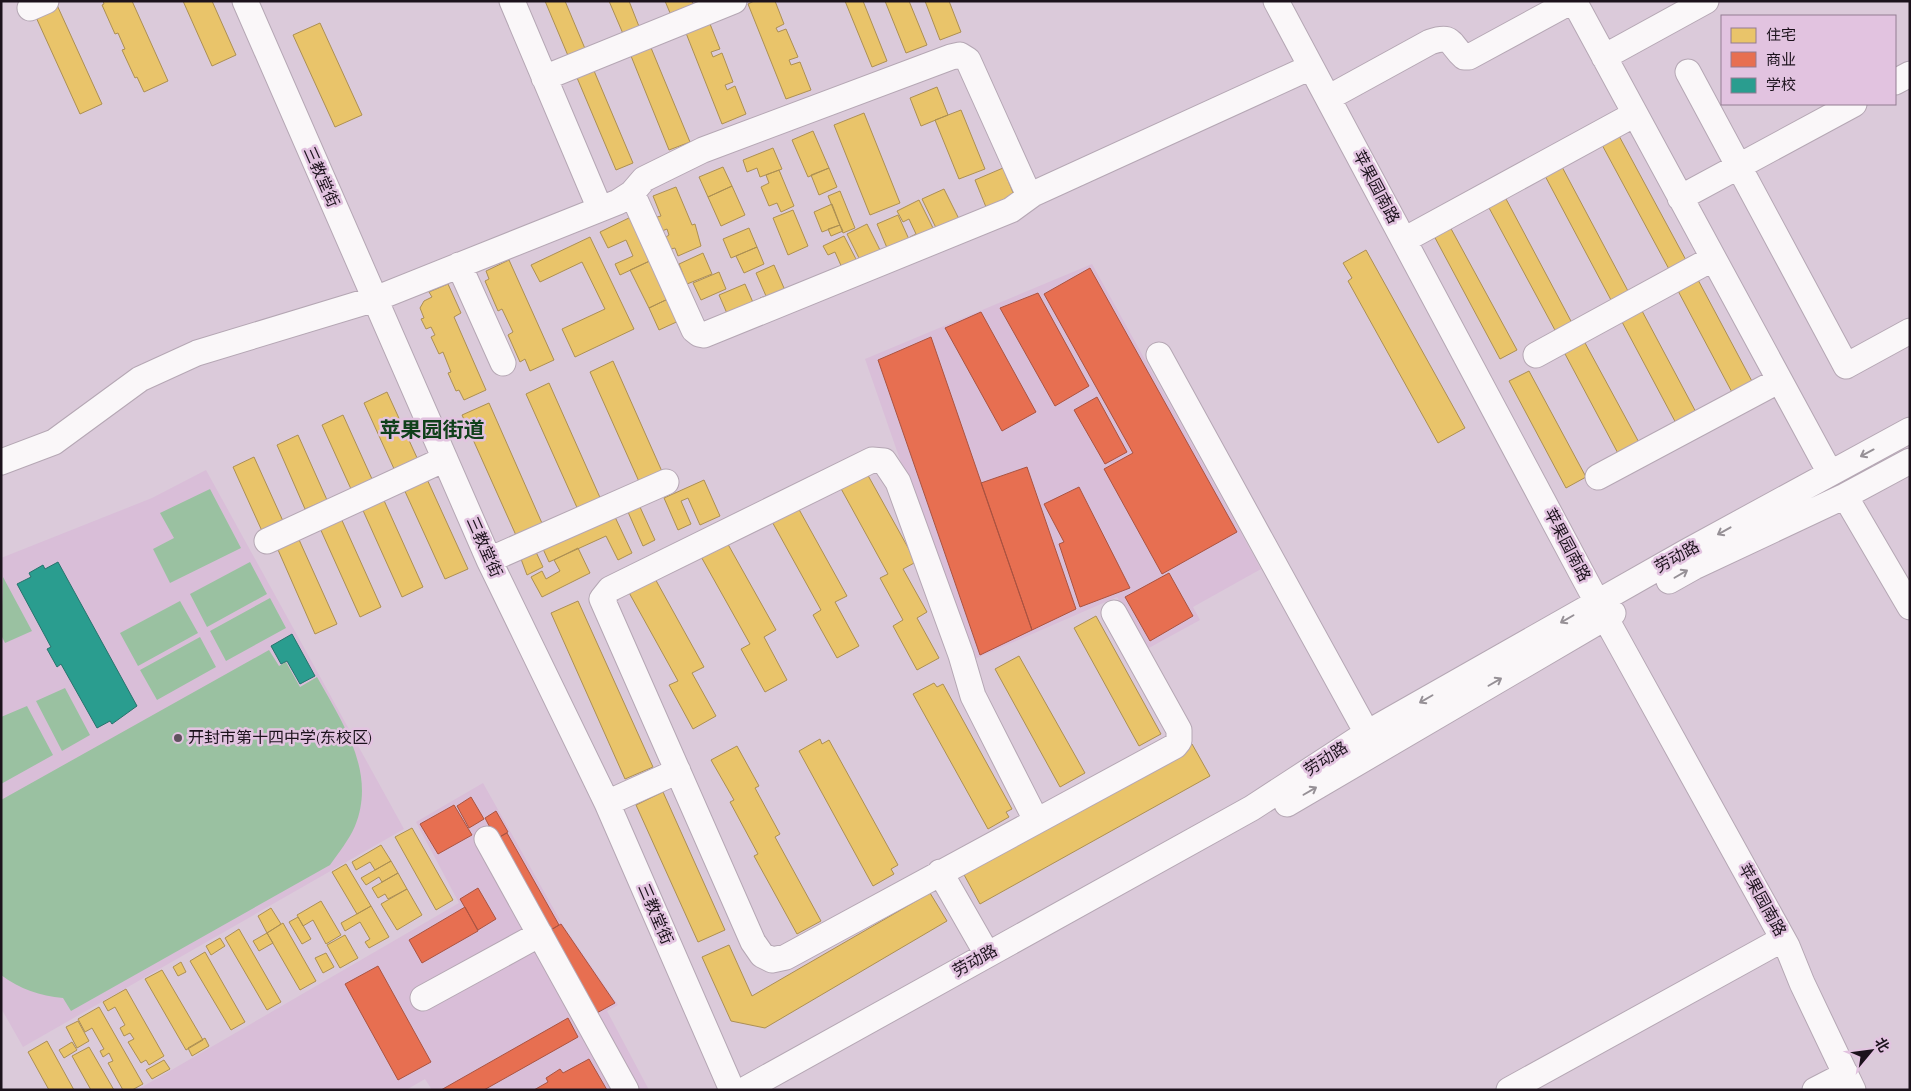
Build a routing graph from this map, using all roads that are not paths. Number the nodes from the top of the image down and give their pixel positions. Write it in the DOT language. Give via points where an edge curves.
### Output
graph roads {
  1 [pos="245,1"];
  2 [pos="512,1"];
  3 [pos="734,1"];
  4 [pos="1276,1"];
  5 [pos="1573,1"];
  6 [pos="1706,1"];
  7 [pos="1604,58"];
  8 [pos="1311,67"];
  9 [pos="1688,72"];
  10 [pos="1910,74"];
  11 [pos="544,78"];
  12 [pos="1896,81"];
  13 [pos="1328,98"];
  14 [pos="1852,105"];
  15 [pos="1635,114"];
  16 [pos="1739,166"];
  17 [pos="632,193"];
  18 [pos="1033,194"];
  19 [pos="1680,198"];
  20 [pos="600,210"];
  21 [pos="1404,240"];
  22 [pos="1712,259"];
  23 [pos="459,265"];
  24 [pos="375,299"];
  25 [pos="1910,331"];
  26 [pos="1159,355"];
  27 [pos="1536,355"];
  28 [pos="504,363"];
  29 [pos="1778,381"];
  30 [pos="1910,430"];
  31 [pos="445,459"];
  32 [pos="1910,461"];
  33 [pos="1,462"];
  34 [pos="1830,473"];
  35 [pos="1598,477"];
  36 [pos="666,482"];
  37 [pos="1845,496"];
  38 [pos="267,541"];
  39 [pos="489,560"];
  40 [pos="1910,607"];
  41 [pos="1601,610"];
  42 [pos="1114,613"];
  43 [pos="1367,733"];
  44 [pos="678,771"];
  45 [pos="607,803"];
  46 [pos="1036,820"];
  47 [pos="487,839"];
  48 [pos="940,872"];
  49 [pos="540,934"];
  50 [pos="1783,939"];
  51 [pos="987,954"];
  52 [pos="423,998"];
  53 [pos="1850,1082"];
  54 [pos="626,1090"];
  55 [pos="732,1090"];
  56 [pos="744,1090"];
  57 [pos="780,1090"];
  58 [pos="1509,1090"];
  59 [pos="1815,1090"];
  1 -- 24 [label="street, 三教堂街"];
  2 -- 11 [label="street"];
  3 -- 11 [label="street"];
  4 -- 8 [label="street, 苹果园南路"];
  5 -- 7 [label="street"];
  5 -- 13 [label="street" via="1469,57 1464,57 1451,40 1442,38 1430,42"];
  6 -- 7 [label="street"];
  7 -- 15 [label="street"];
  8 -- 13 [label="street, 苹果园南路"];
  8 -- 18 [label="street"];
  9 -- 16 [label="street"];
  10 -- 12 [label="street"];
  11 -- 20 [label="street"];
  13 -- 21 [label="street, 苹果园南路"];
  14 -- 16 [label="street"];
  15 -- 19 [label="street"];
  15 -- 21 [label="street"];
  16 -- 19 [label="street"];
  16 -- 25 [label="street" via="1846,366"];
  17 -- 18 [label="street" via="644,179 703,150 960,55 968,60 1027,191"];
  17 -- 18 [label="street" via="694,330 704,335 1011,210"];
  17 -- 20 [label="street"];
  19 -- 22 [label="street"];
  20 -- 23 [label="street"];
  21 -- 41 [label="street, 苹果园南路"];
  22 -- 27 [label="street"];
  22 -- 29 [label="street"];
  23 -- 24 [label="street"];
  23 -- 28 [label="street"];
  24 -- 31 [label="street, 三教堂街"];
  24 -- 33 [label="street" via="196,353 140,379 54,442"];
  26 -- 43 [label="street"];
  29 -- 34 [label="street"];
  29 -- 35 [label="street"];
  30 -- 34 [label="street, 劳动路, one-way"];
  31 -- 38 [label="street"];
  31 -- 39 [label="street, 三教堂街"];
  32 -- 37 [label="street, 劳动路"];
  34 -- 41 [label="street, 劳动路, one-way"];
  36 -- 39 [label="street"];
  37 -- 40 [label="street"];
  41 -- 37 [label="street, 劳动路, one-way"];
  39 -- 45 [label="street, 三教堂街"];
  41 -- 43 [label="street, 劳动路, one-way"];
  41 -- 50 [label="street, 苹果园南路"];
  57 -- 41 [label="street, 劳动路, one-way" via="1258,821"];
  42 -- 46 [label="street" via="1179,730 1179,741"];
  43 -- 51 [label="street, 劳动路" via="1252,808"];
  44 -- 45 [label="street"];
  44 -- 46 [label="street" via="602,599 610,589 872,460 884,461 898,482 973,696"];
  44 -- 48 [label="street" via="753,942 762,955 772,960 786,957"];
  45 -- 55 [label="street, 三教堂街"];
  46 -- 48 [label="street"];
  47 -- 49 [label="street"];
  48 -- 51 [label="street"];
  49 -- 52 [label="street"];
  49 -- 54 [label="street"];
  50 -- 53 [label="street, 苹果园南路"];
  50 -- 58 [label="street"];
  51 -- 56 [label="street, 劳动路"];
  53 -- 59 [label="street"];
}
